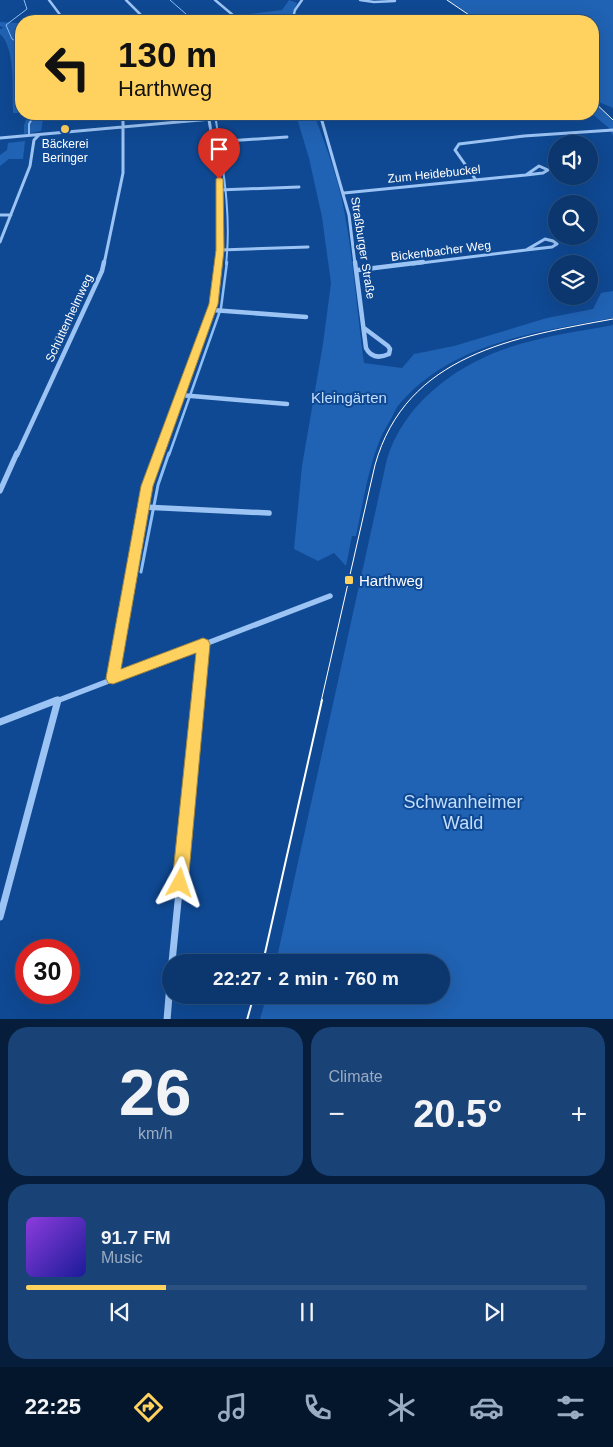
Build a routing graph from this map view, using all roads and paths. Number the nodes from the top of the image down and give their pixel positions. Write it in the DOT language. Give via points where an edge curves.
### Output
graph roads {
  1 [pos="49,0"];
  2 [pos="126,0"];
  3 [pos="215,0"];
  4 [pos="302,0"];
  5 [pos="360,0"];
  6 [pos="395,1"];
  7 [pos="60,15"];
  8 [pos="140,15"];
  9 [pos="233,15"];
  10 [pos="294,15"];
  11 [pos="123,120"];
  12 [pos="183,120"];
  13 [pos="210,120"];
  14 [pos="322,120"];
  15 [pos="123,127"];
  16 [pos="613,130"];
  17 [pos="39,134"];
  18 [pos="287,137"];
  19 [pos="0,138"];
  20 [pos="214,142"];
  21 [pos="526,175"];
  22 [pos="476,180"];
  23 [pos="299,187"];
  24 [pos="221,190"];
  25 [pos="344,193"];
  26 [pos="0,215"];
  27 [pos="11,215"];
  28 [pos="0,242"];
  29 [pos="308,247"];
  30 [pos="222,250"];
  31 [pos="526,250"];
  32 [pos="358,270"];
  33 [pos="214,310"];
  34 [pos="306,317"];
  35 [pos="364,328"];
  36 [pos="183,395"];
  37 [pos="287,404"];
  38 [pos="0,491"];
  39 [pos="142,507"];
  40 [pos="269,513"];
  41 [pos="330,596"];
  42 [pos="203,644"];
  43 [pos="113,678"];
  44 [pos="58,700"];
  45 [pos="0,722"];
  46 [pos="0,917"];
  47 [pos="173,954"];
  48 [pos="168,1004"];
  49 [pos="167,1019"];
  1 -- 7 [label="street"];
  2 -- 8 [label="street"];
  3 -- 9 [label="street"];
  4 -- 10 [label="street"];
  5 -- 6 [label="street"];
  11 -- 15 [label="street, Schüttenhelmweg"];
  12 -- 15 [label="street"];
  13 -- 20 [label="street"];
  14 -- 25 [label="street, Straßburger Straße"];
  15 -- 17 [label="street"];
  15 -- 38 [label="street, Schüttenhelmweg" via="123,174 102,270"];
  16 -- 22 [label="street" via="459,144 455,150"];
  17 -- 19 [label="street"];
  17 -- 27 [label="street" via="34,140 30,166"];
  18 -- 20 [label="street"];
  20 -- 24 [label="street"];
  21 -- 21 [label="street, Zum Heidebuckel" via="543,173 548,170 537,166"];
  21 -- 22 [label="street, Zum Heidebuckel"];
  22 -- 25 [label="street, Zum Heidebuckel"];
  23 -- 24 [label="street"];
  24 -- 30 [label="street"];
  25 -- 32 [label="street, Straßburger Straße"];
  26 -- 27 [label="street"];
  27 -- 28 [label="street"];
  29 -- 30 [label="street"];
  30 -- 33 [label="street"];
  31 -- 31 [label="street, Bickenbacher Weg" via="552,247 558,244 545,239"];
  31 -- 32 [label="street, Bickenbacher Weg"];
  32 -- 35 [label="street, Straßburger Straße"];
  33 -- 34 [label="street"];
  33 -- 36 [label="street"];
  35 -- 35 [label="street, Straßburger Straße" via="370,355 389,354 388,346"];
  36 -- 37 [label="street"];
  36 -- 39 [label="street" via="147,486"];
  39 -- 40 [label="street"];
  39 -- 43 [label="street"];
  41 -- 42 [label="street"];
  42 -- 43 [label="street"];
  42 -- 47 [label="street"];
  43 -- 44 [label="street"];
  44 -- 45 [label="street"];
  44 -- 46 [label="street"];
  48 -- 49 [label="street"];
}
